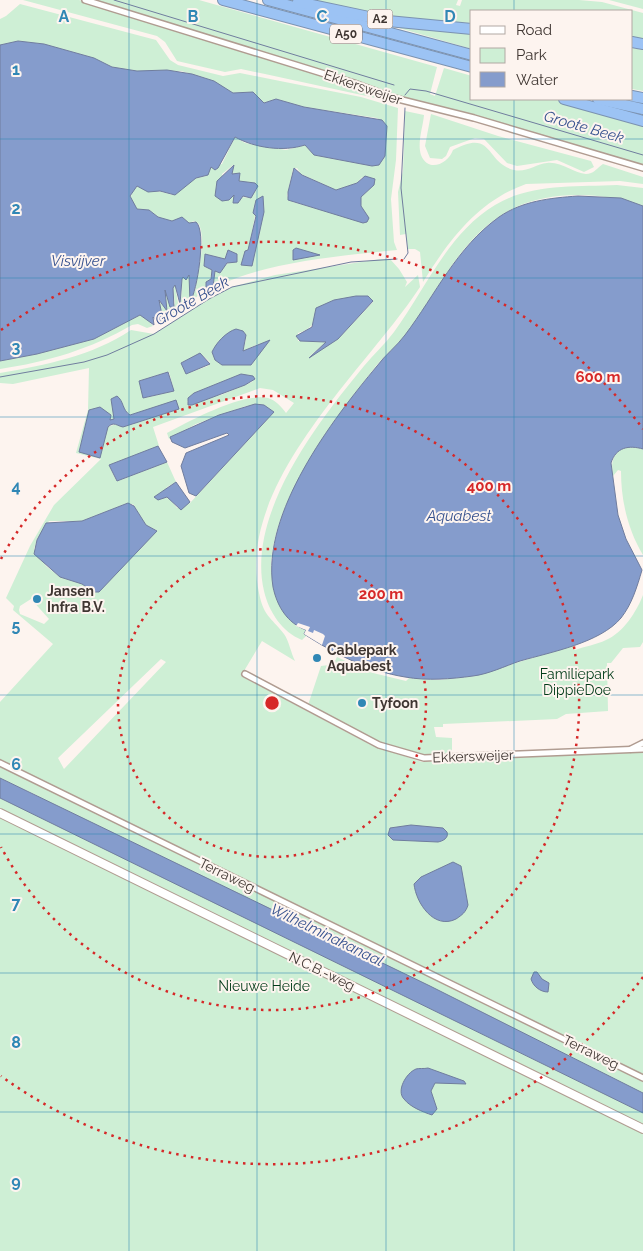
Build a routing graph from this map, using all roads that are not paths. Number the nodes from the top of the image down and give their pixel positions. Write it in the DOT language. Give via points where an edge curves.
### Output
graph roads {
  1 [pos="85,0"];
  2 [pos="223,0"];
  3 [pos="268,0"];
  4 [pos="290,0"];
  5 [pos="470,30"];
  6 [pos="470,54"];
  7 [pos="470,67"];
  8 [pos="567,100"];
  9 [pos="603,100"];
  10 [pos="643,108"];
  11 [pos="643,122"];
  12 [pos="643,168"];
  13 [pos="245,674"];
  14 [pos="643,746"];
  15 [pos="0,763"];
  16 [pos="0,813"];
  17 [pos="643,1078"];
  18 [pos="643,1129"];
  1 -- 12 [label="street, Ekkersweijer" via="394,98"];
  2 -- 7 [label="highway, A50"];
  3 -- 6 [label="highway, A50"];
  4 -- 5 [label="highway, A2" via="388,21"];
  8 -- 11 [label="highway"];
  9 -- 10 [label="highway"];
  13 -- 14 [label="street, Ekkersweijer" via="379,745 424,758"];
  15 -- 17 [label="street, Terraweg"];
  16 -- 18 [label="street, N.C.B.-weg"];
}
